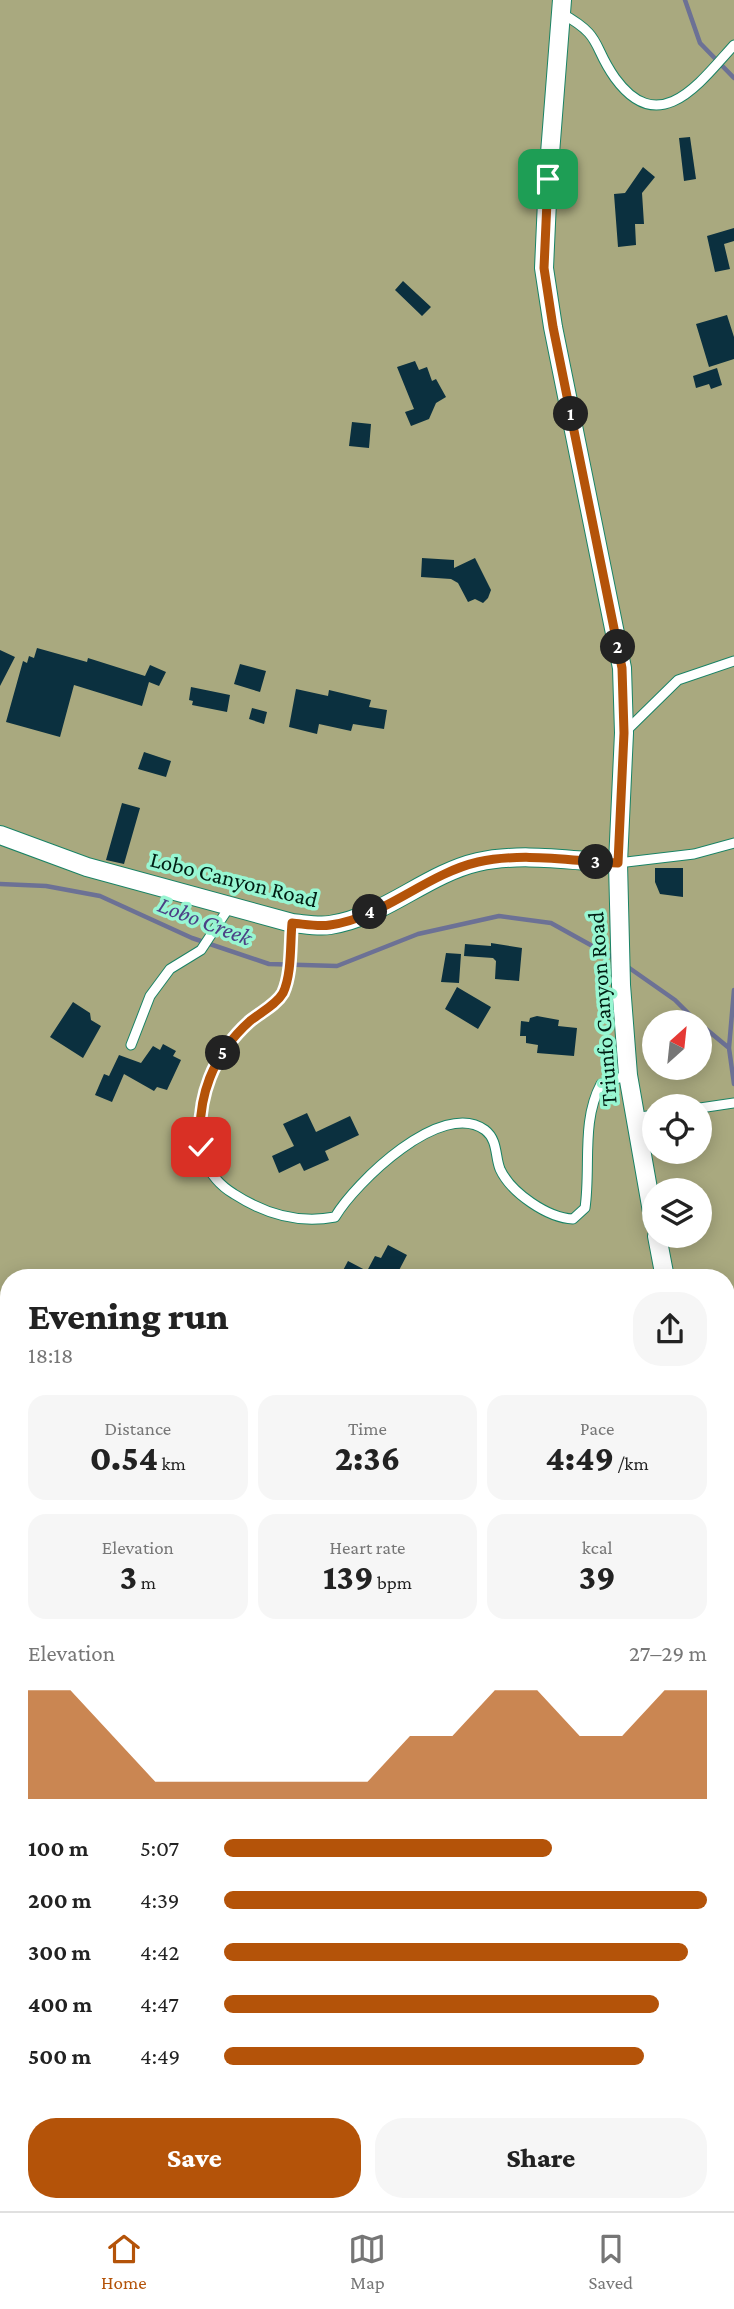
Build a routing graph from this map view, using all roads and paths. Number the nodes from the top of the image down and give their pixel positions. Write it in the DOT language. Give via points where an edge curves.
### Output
graph roads {
  1 [pos="562,6"];
  2 [pos="734,45"];
  3 [pos="734,661"];
  4 [pos="624,733"];
  5 [pos="0,835"];
  6 [pos="734,843"];
  7 [pos="618,863"];
  8 [pos="230,906"];
  9 [pos="292,923"];
  10 [pos="131,1045"];
  11 [pos="628,1075"];
  12 [pos="734,1103"];
  13 [pos="712,1106"];
  14 [pos="642,1117"];
  15 [pos="634,1118"];
  16 [pos="645,1178"];
  17 [pos="659,1248"];
  18 [pos="663,1269"];
  1 -- 2 [label="lane" via="593,33 615,77 642,102 675,102 693,91"];
  1 -- 4 [label="street, Triunfo Canyon Road" via="544,268 622,668"];
  3 -- 4 [label="lane" via="678,680"];
  4 -- 7 [label="street, Triunfo Canyon Road"];
  5 -- 8 [label="street, Lobo Canyon Road" via="87,867"];
  6 -- 7 [label="lane" via="694,854"];
  7 -- 9 [label="street, Lobo Canyon Road" via="510,858 479,862 357,918 326,926"];
  7 -- 11 [label="street, Triunfo Canyon Road"];
  8 -- 9 [label="street, Lobo Canyon Road"];
  8 -- 10 [label="lane" via="201,950 170,969 150,996"];
  9 -- 11 [label="lane" via="286,979 278,1001 240,1030 217,1059 198,1121 201,1147 213,1174 228,1191 277,1215 311,1222 335,1217 358,1184 403,1147 434,1130 460,1123 488,1132 499,1166 514,1187 541,1208 573,1219 585,1208 587,1143 597,1093 601,1084"];
  11 -- 15 [label="street, Triunfo Canyon Road"];
  12 -- 13 [label="lane"];
  14 -- 15 [label="lane"];
  15 -- 16 [label="street, Triunfo Canyon Road"];
  17 -- 18 [label="street"];
}
